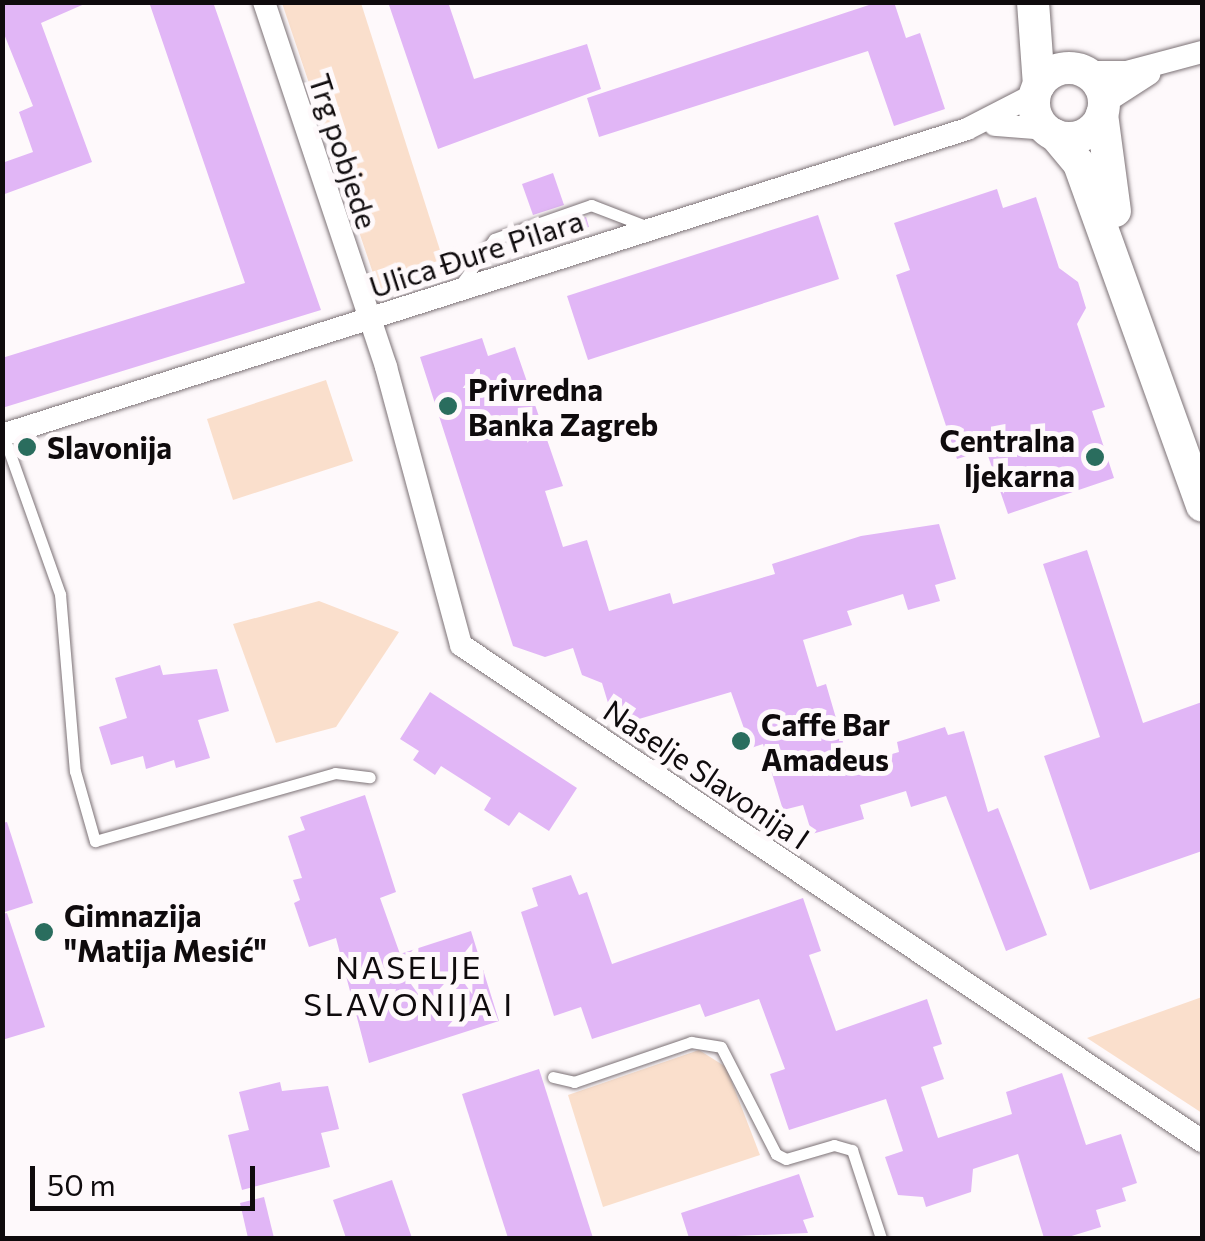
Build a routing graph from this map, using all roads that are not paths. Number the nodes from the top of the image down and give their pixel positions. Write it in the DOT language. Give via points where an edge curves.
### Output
graph roads {
  1 [pos="264,2"];
  2 [pos="1032,2"];
  3 [pos="1043,2"];
  4 [pos="1202,52"];
  5 [pos="1170,63"];
  6 [pos="1083,71"];
  7 [pos="1037,90"];
  8 [pos="1103,109"];
  9 [pos="967,129"];
  10 [pos="1050,132"];
  11 [pos="652,228"];
  12 [pos="458,288"];
  13 [pos="368,318"];
  14 [pos="1139,323"];
  15 [pos="2,434"];
  16 [pos="1202,505"];
  17 [pos="370,778"];
  18 [pos="554,1077"];
  19 [pos="1202,1141"];
  20 [pos="882,1238"];
  1 -- 13 [label="street, Trg pobjede"];
  2 -- 7 [label="main road"];
  3 -- 6 [label="main road"];
  4 -- 5 [label="street"];
  5 -- 6 [label="street"];
  5 -- 8 [label="street"];
  6 -- 7 [label="main road" via="1057,70"];
  6 -- 8 [label="main road"];
  7 -- 9 [label="street, Ulica Đure Pilara"];
  7 -- 10 [label="main road"];
  8 -- 10 [label="main road" via="1078,136"];
  8 -- 14 [label="main road" via="1101,147"];
  9 -- 10 [label="street, Ulica Đure Pilara" via="1024,122"];
  9 -- 11 [label="street, Ulica Đure Pilara"];
  10 -- 14 [label="main road" via="1078,162"];
  11 -- 12 [label="street, Ulica Đure Pilara"];
  11 -- 12 [label="lane" via="591,205 494,239"];
  12 -- 13 [label="street, Ulica Đure Pilara"];
  13 -- 15 [label="street, Ulica Đure Pilara"];
  13 -- 19 [label="street, Naselje Slavonija I" via="461,645"];
  14 -- 16 [label="main road"];
  15 -- 17 [label="lane" via="60,594 75,772 95,841 335,773"];
  18 -- 20 [label="lane" via="574,1082 691,1042 722,1047 776,1154 786,1159 834,1145 852,1150"];
}
